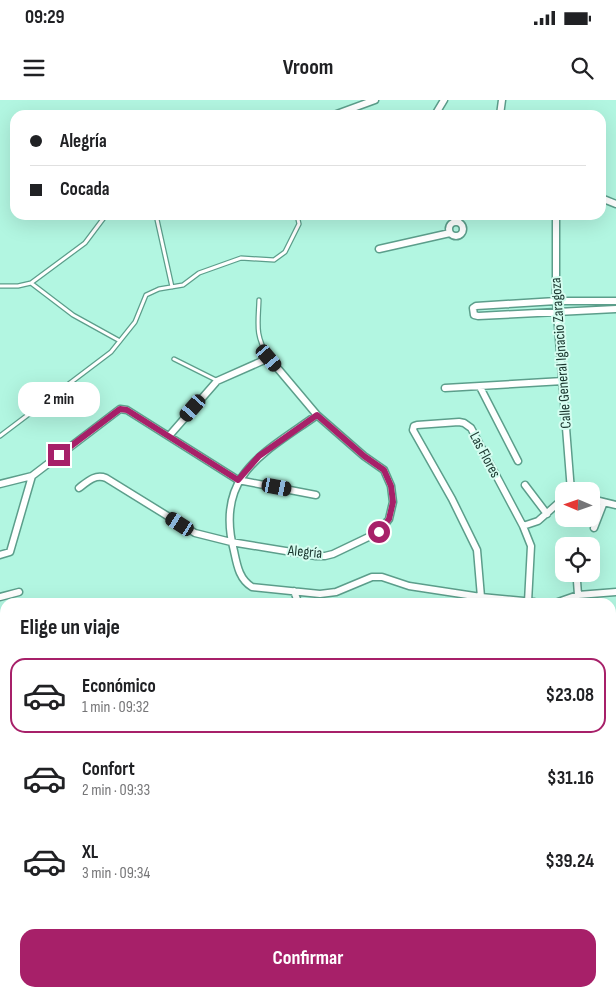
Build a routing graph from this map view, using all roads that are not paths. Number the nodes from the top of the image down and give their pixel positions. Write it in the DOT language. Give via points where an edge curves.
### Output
graph roads {
  1 [pos="374,100"];
  2 [pos="347,110"];
  3 [pos="102,220"];
  4 [pos="157,220"];
  5 [pos="299,220"];
  6 [pos="556,220"];
  7 [pos="457,222"];
  8 [pos="450,233"];
  9 [pos="379,248"];
  10 [pos="31,283"];
  11 [pos="0,286"];
  12 [pos="172,287"];
  13 [pos="259,300"];
  14 [pos="556,301"];
  15 [pos="616,301"];
  16 [pos="616,310"];
  17 [pos="556,311"];
  18 [pos="120,341"];
  19 [pos="269,358"];
  20 [pos="174,359"];
  21 [pos="217,380"];
  22 [pos="563,381"];
  23 [pos="480,387"];
  24 [pos="445,388"];
  25 [pos="317,415"];
  26 [pos="0,436"];
  27 [pos="169,436"];
  28 [pos="518,461"];
  29 [pos="32,476"];
  30 [pos="238,480"];
  31 [pos="570,482"];
  32 [pos="0,484"];
  33 [pos="525,485"];
  34 [pos="79,488"];
  35 [pos="316,494"];
  36 [pos="600,501"];
  37 [pos="604,502"];
  38 [pos="616,505"];
  39 [pos="555,506"];
  40 [pos="600,512"];
  41 [pos="547,514"];
  42 [pos="523,526"];
  43 [pos="231,542"];
  44 [pos="0,555"];
  45 [pos="577,582"];
  46 [pos="294,591"];
  47 [pos="19,592"];
  48 [pos="616,592"];
  49 [pos="578,595"];
  50 [pos="0,597"];
  51 [pos="481,597"];
  52 [pos="297,598"];
  53 [pos="490,598"];
  54 [pos="528,598"];
  55 [pos="569,598"];
  1 -- 2 [label="street"];
  3 -- 10 [label="lane" via="85,243"];
  4 -- 12 [label="lane"];
  5 -- 12 [label="lane" via="286,252 274,260 241,258"];
  6 -- 14 [label="street, Calle General Ignacio Zaragoza"];
  7 -- 8 [label="street" via="450,225"];
  7 -- 8 [label="street" via="462,228 460,234"];
  8 -- 9 [label="street"];
  10 -- 11 [label="lane"];
  10 -- 18 [label="lane" via="73,315"];
  12 -- 18 [label="lane" via="146,295 135,322"];
  13 -- 19 [label="lane, Alegría" via="258,336"];
  14 -- 15 [label="street"];
  14 -- 17 [label="street, Calle General Ignacio Zaragoza"];
  14 -- 17 [label="street" via="476,306 472,312 478,316"];
  16 -- 17 [label="street"];
  17 -- 22 [label="street, Calle General Ignacio Zaragoza"];
  18 -- 26 [label="lane" via="111,352"];
  19 -- 21 [label="street"];
  19 -- 25 [label="street, Alegría"];
  20 -- 21 [label="lane"];
  21 -- 27 [label="street"];
  22 -- 23 [label="street"];
  22 -- 31 [label="street, Calle General Ignacio Zaragoza"];
  23 -- 24 [label="street"];
  23 -- 28 [label="street"];
  25 -- 30 [label="street" via="259,456"];
  25 -- 43 [label="street, Alegría" via="384,470 393,502 389,519 379,532 325,556"];
  27 -- 29 [label="street" via="127,410 120,409"];
  27 -- 30 [label="street"];
  29 -- 32 [label="street"];
  29 -- 44 [label="street" via="10,552"];
  30 -- 35 [label="street"];
  30 -- 43 [label="street" via="228,520"];
  33 -- 41 [label="street"];
  34 -- 43 [label="street, Alegría" via="95,477 106,478 195,533"];
  36 -- 37 [label="street"];
  37 -- 38 [label="street"];
  37 -- 40 [label="street"];
  39 -- 41 [label="street"];
  41 -- 42 [label="street"];
  42 -- 51 [label="street, Las Flores" via="471,428 459,422 414,426 413,430 477,550"];
  42 -- 54 [label="street, Las Flores" via="530,546"];
  43 -- 46 [label="street" via="244,582 252,587"];
  45 -- 49 [label="street"];
  46 -- 51 [label="street" via="336,592 372,577 382,577 409,586"];
  46 -- 52 [label="street"];
  47 -- 50 [label="street"];
  48 -- 49 [label="street"];
  49 -- 55 [label="street"];
  51 -- 53 [label="street"];
}
